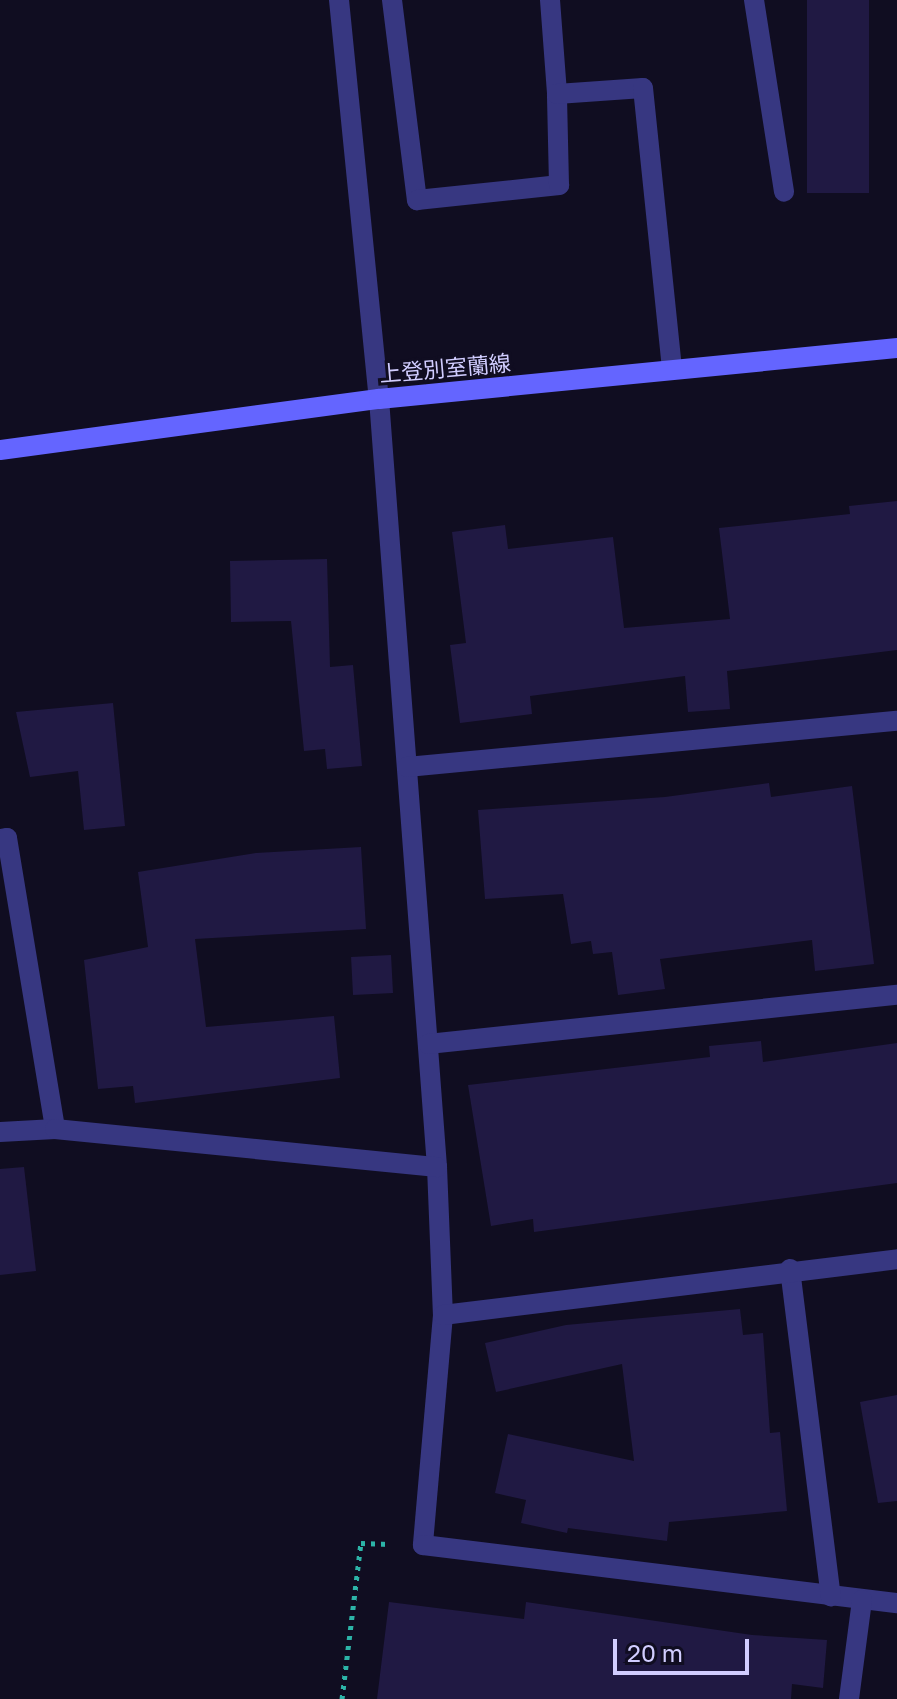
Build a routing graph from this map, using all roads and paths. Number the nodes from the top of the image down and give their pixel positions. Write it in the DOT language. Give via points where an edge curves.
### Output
graph roads {
  1 [pos="339,0"];
  2 [pos="392,0"];
  3 [pos="550,0"];
  4 [pos="754,0"];
  5 [pos="557,94"];
  6 [pos="784,192"];
  7 [pos="897,348"];
  8 [pos="672,370"];
  9 [pos="379,399"];
  10 [pos="0,450"];
  11 [pos="897,721"];
  12 [pos="407,767"];
  13 [pos="0,839"];
  14 [pos="897,995"];
  15 [pos="428,1044"];
  16 [pos="55,1129"];
  17 [pos="0,1132"];
  18 [pos="437,1167"];
  19 [pos="897,1259"];
  20 [pos="790,1269"];
  21 [pos="443,1315"];
  22 [pos="423,1545"];
  23 [pos="831,1596"];
  24 [pos="862,1600"];
  25 [pos="897,1603"];
  26 [pos="342,1699"];
  27 [pos="849,1699"];
  1 -- 9 [label="street"];
  2 -- 5 [label="street" via="417,200 559,185"];
  3 -- 5 [label="street"];
  4 -- 6 [label="street"];
  5 -- 8 [label="street" via="643,88"];
  7 -- 8 [label="main road, 上登別室蘭線"];
  8 -- 9 [label="main road, 上登別室蘭線"];
  9 -- 10 [label="main road, 上登別室蘭線"];
  9 -- 12 [label="street"];
  11 -- 12 [label="street"];
  12 -- 15 [label="street"];
  13 -- 16 [label="street" via="7,838"];
  14 -- 15 [label="street"];
  15 -- 18 [label="street"];
  16 -- 17 [label="street"];
  16 -- 18 [label="street"];
  18 -- 21 [label="street"];
  19 -- 20 [label="street"];
  20 -- 21 [label="street"];
  20 -- 23 [label="street"];
  21 -- 22 [label="street"];
  22 -- 23 [label="street"];
  22 -- 26 [label="path" via="361,1543"];
  23 -- 24 [label="street"];
  24 -- 25 [label="street"];
  24 -- 27 [label="street"];
}
